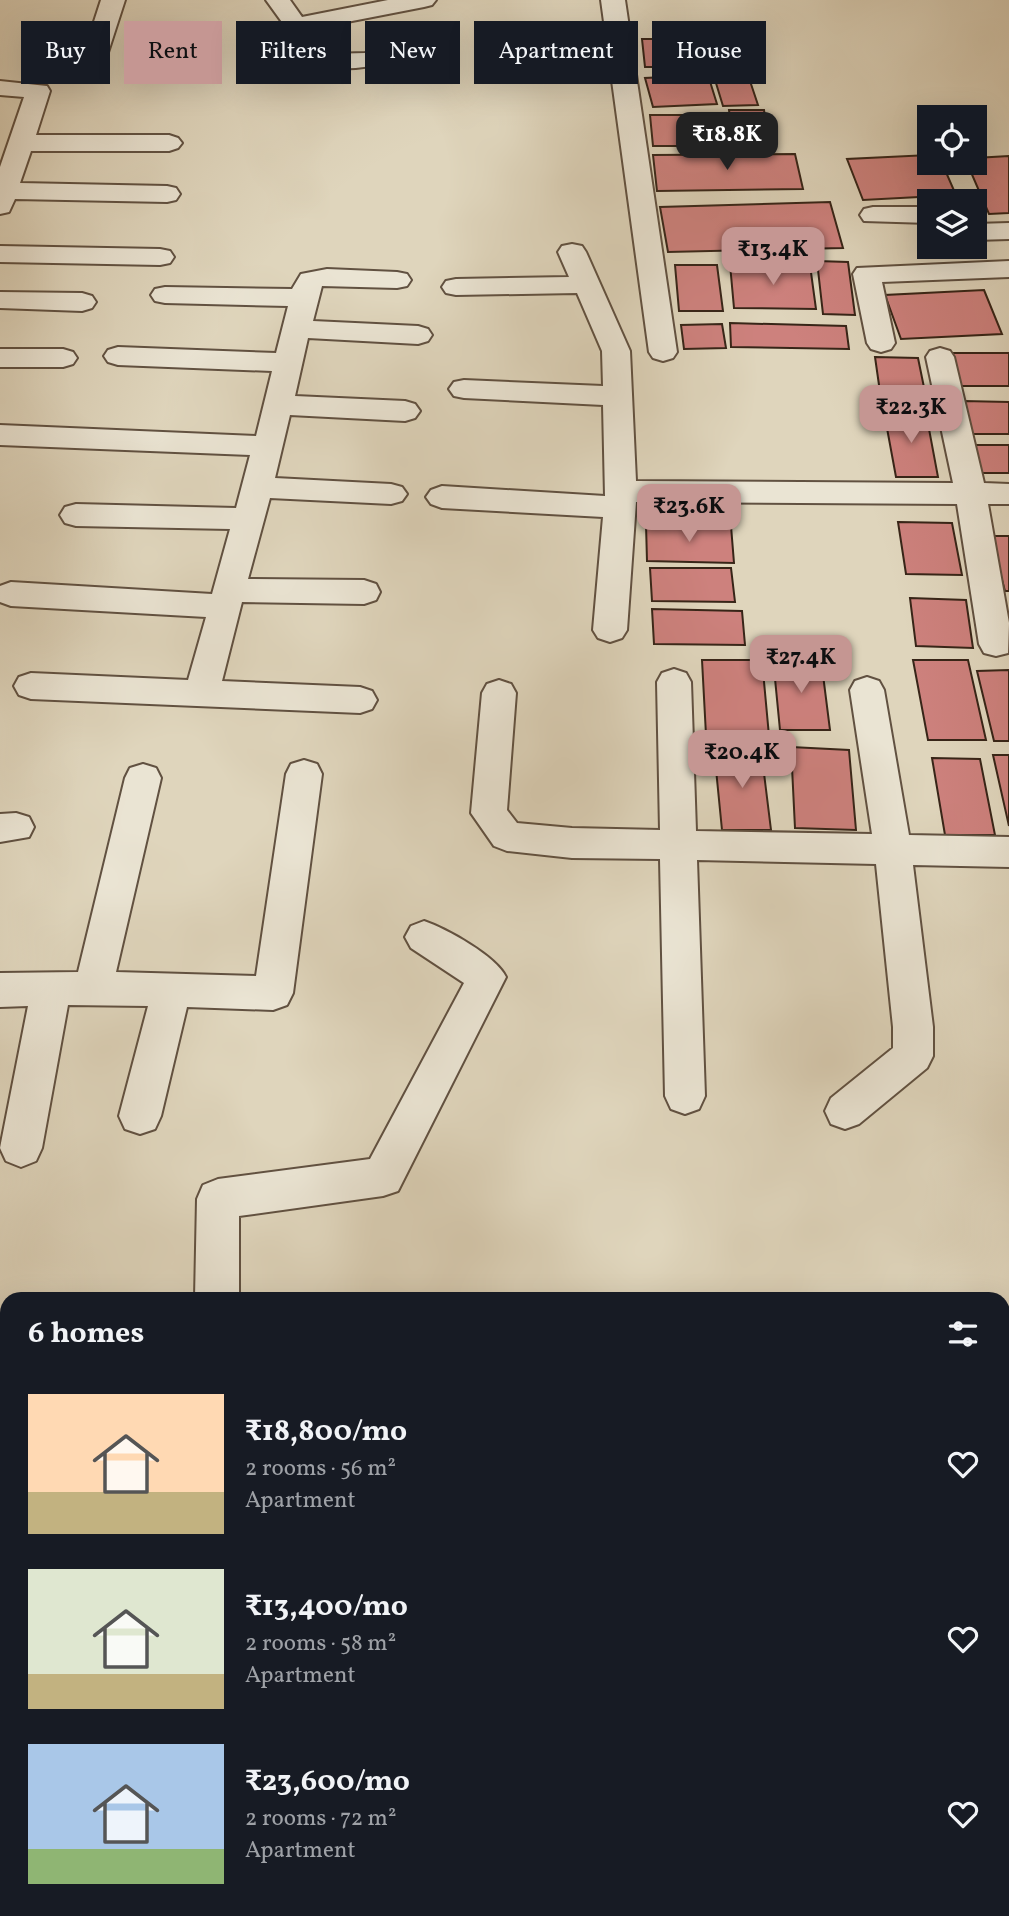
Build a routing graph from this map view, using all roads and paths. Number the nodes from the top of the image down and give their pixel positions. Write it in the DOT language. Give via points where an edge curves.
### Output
graph roads {
  1 [pos="113,0"];
  2 [pos="278,0"];
  3 [pos="424,0"];
  4 [pos="613,0"];
  5 [pos="106,21"];
  6 [pos="293,21"];
  7 [pos="316,21"];
  8 [pos="0,88"];
  9 [pos="21,143"];
  10 [pos="169,143"];
  11 [pos="167,194"];
  12 [pos="2,199"];
  13 [pos="873,215"];
  14 [pos="917,215"];
  15 [pos="1009,231"];
  16 [pos="987,232"];
  17 [pos="572,252"];
  18 [pos="0,254"];
  19 [pos="160,257"];
  20 [pos="1009,269"];
  21 [pos="397,280"];
  22 [pos="586,285"];
  23 [pos="456,287"];
  24 [pos="165,295"];
  25 [pos="304,298"];
  26 [pos="0,300"];
  27 [pos="82,302"];
  28 [pos="297,329"];
  29 [pos="418,335"];
  30 [pos="881,343"];
  31 [pos="663,352"];
  32 [pos="118,356"];
  33 [pos="940,357"];
  34 [pos="0,358"];
  35 [pos="63,358"];
  36 [pos="288,363"];
  37 [pos="464,389"];
  38 [pos="618,396"];
  39 [pos="278,405"];
  40 [pos="405,411"];
  41 [pos="0,435"];
  42 [pos="268,446"];
  43 [pos="257,488"];
  44 [pos="971,493"];
  45 [pos="391,494"];
  46 [pos="1009,494"];
  47 [pos="442,497"];
  48 [pos="620,499"];
  49 [pos="76,515"];
  50 [pos="249,519"];
  51 [pos="364,592"];
  52 [pos="11,594"];
  53 [pos="227,598"];
  54 [pos="610,629"];
  55 [pos="996,644"];
  56 [pos="674,682"];
  57 [pos="31,686"];
  58 [pos="867,690"];
  59 [pos="202,691"];
  60 [pos="499,693"];
  61 [pos="360,700"];
  62 [pos="304,774"];
  63 [pos="144,778"];
  64 [pos="678,846"];
  65 [pos="894,850"];
  66 [pos="1009,852"];
  67 [pos="424,937"];
  68 [pos="93,988"];
  69 [pos="51,989"];
  70 [pos="0,990"];
  71 [pos="172,990"];
  72 [pos="685,1096"];
  73 [pos="845,1111"];
  74 [pos="140,1116"];
  75 [pos="21,1148"];
  76 [pos="217,1292"];
  1 -- 5 [label="street"];
  2 -- 6 [label="street"];
  3 -- 7 [label="street"];
  4 -- 31 [label="street"];
  8 -- 9 [label="street" via="38,91"];
  9 -- 10 [label="street"];
  9 -- 12 [label="street"];
  11 -- 12 [label="street"];
  13 -- 14 [label="street"];
  15 -- 16 [label="street"];
  17 -- 22 [label="street"];
  18 -- 19 [label="street"];
  20 -- 30 [label="street" via="867,274"];
  21 -- 25 [label="street" via="319,278 311,280"];
  22 -- 23 [label="street"];
  22 -- 38 [label="street" via="616,351"];
  24 -- 25 [label="street"];
  25 -- 28 [label="street"];
  26 -- 27 [label="street"];
  28 -- 29 [label="street"];
  28 -- 36 [label="street"];
  32 -- 36 [label="street"];
  33 -- 44 [label="street"];
  34 -- 35 [label="street"];
  36 -- 39 [label="street"];
  37 -- 38 [label="street"];
  38 -- 48 [label="street"];
  39 -- 40 [label="street"];
  39 -- 42 [label="street"];
  41 -- 42 [label="street"];
  42 -- 43 [label="street"];
  43 -- 45 [label="street"];
  43 -- 50 [label="street"];
  44 -- 46 [label="street"];
  44 -- 48 [label="street"];
  44 -- 55 [label="street"];
  47 -- 48 [label="street"];
  48 -- 54 [label="street"];
  49 -- 50 [label="street"];
  50 -- 53 [label="street"];
  51 -- 53 [label="street"];
  52 -- 53 [label="street"];
  53 -- 59 [label="street"];
  56 -- 64 [label="street"];
  57 -- 59 [label="street"];
  58 -- 65 [label="street"];
  59 -- 61 [label="street"];
  60 -- 64 [label="street" via="489,813 507,836"];
  62 -- 71 [label="street" via="273,993"];
  63 -- 68 [label="street"];
  64 -- 65 [label="street"];
  64 -- 72 [label="street"];
  65 -- 66 [label="street"];
  65 -- 73 [label="street" via="914,1027 913,1056"];
  67 -- 76 [label="street" via="487,977 383,1177 218,1199"];
  68 -- 69 [label="street"];
  68 -- 71 [label="street"];
  69 -- 70 [label="street"];
  69 -- 75 [label="street"];
  71 -- 74 [label="street"];
}
